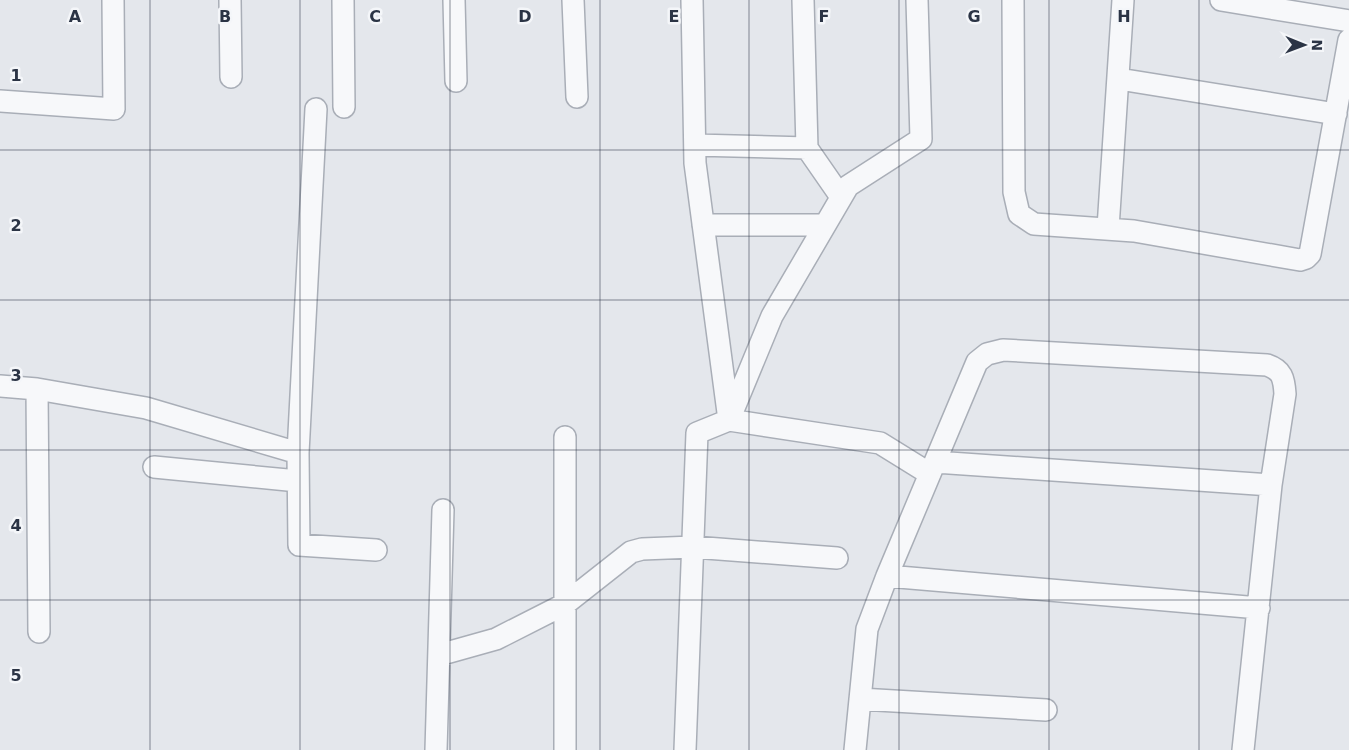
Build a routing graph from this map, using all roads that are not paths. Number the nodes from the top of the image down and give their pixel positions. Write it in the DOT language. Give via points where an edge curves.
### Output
graph roads {
  1 [pos="113,0"];
  2 [pos="230,0"];
  3 [pos="343,0"];
  4 [pos="454,0"];
  5 [pos="572,0"];
  6 [pos="692,0"];
  7 [pos="803,0"];
  8 [pos="917,0"];
  9 [pos="1013,0"];
  10 [pos="1123,0"];
  11 [pos="1221,0"];
  12 [pos="1349,21"];
  13 [pos="1349,40"];
  14 [pos="231,77"];
  15 [pos="1119,79"];
  16 [pos="456,81"];
  17 [pos="577,97"];
  18 [pos="0,101"];
  19 [pos="344,107"];
  20 [pos="316,109"];
  21 [pos="1336,114"];
  22 [pos="695,145"];
  23 [pos="807,148"];
  24 [pos="841,198"];
  25 [pos="703,224"];
  26 [pos="825,225"];
  27 [pos="1108,228"];
  28 [pos="0,386"];
  29 [pos="37,389"];
  30 [pos="729,420"];
  31 [pos="565,437"];
  32 [pos="298,453"];
  33 [pos="154,467"];
  34 [pos="932,468"];
  35 [pos="298,481"];
  36 [pos="1272,485"];
  37 [pos="443,510"];
  38 [pos="693,547"];
  39 [pos="376,550"];
  40 [pos="837,558"];
  41 [pos="887,576"];
  42 [pos="565,604"];
  43 [pos="1258,608"];
  44 [pos="39,632"];
  45 [pos="439,655"];
  46 [pos="860,699"];
  47 [pos="1046,710"];
  48 [pos="436,750"];
  49 [pos="565,750"];
  50 [pos="685,750"];
  51 [pos="854,750"];
  52 [pos="1243,750"];
  1 -- 18 [label="street" via="114,109"];
  2 -- 14 [label="street"];
  3 -- 19 [label="street"];
  4 -- 16 [label="street"];
  5 -- 17 [label="street"];
  6 -- 22 [label="street"];
  7 -- 23 [label="street"];
  8 -- 24 [label="street" via="921,139 848,186"];
  9 -- 27 [label="street" via="1014,192 1019,214 1034,224"];
  10 -- 15 [label="street"];
  11 -- 12 [label="street"];
  13 -- 21 [label="street"];
  15 -- 21 [label="street"];
  15 -- 27 [label="street"];
  20 -- 32 [label="street"];
  21 -- 27 [label="street" via="1310,254 1306,258 1300,260"];
  22 -- 23 [label="street"];
  22 -- 25 [label="street"];
  23 -- 24 [label="street"];
  24 -- 26 [label="street"];
  25 -- 26 [label="street"];
  25 -- 30 [label="street"];
  26 -- 30 [label="street" via="772,316"];
  28 -- 29 [label="street"];
  29 -- 32 [label="street" via="146,408"];
  29 -- 44 [label="street"];
  30 -- 34 [label="street" via="880,443"];
  30 -- 38 [label="street" via="697,433"];
  31 -- 42 [label="street"];
  32 -- 35 [label="street"];
  33 -- 35 [label="street"];
  34 -- 36 [label="street"];
  34 -- 36 [label="street" via="977,362 987,354 1003,350 1267,364 1278,369 1284,379 1285,394"];
  34 -- 41 [label="street"];
  35 -- 39 [label="street" via="299,545"];
  36 -- 43 [label="street"];
  37 -- 45 [label="street"];
  38 -- 40 [label="street"];
  38 -- 42 [label="street" via="631,552"];
  38 -- 50 [label="street"];
  41 -- 43 [label="street"];
  41 -- 46 [label="street" via="867,629"];
  42 -- 45 [label="street" via="496,639"];
  42 -- 49 [label="street"];
  43 -- 52 [label="street"];
  45 -- 48 [label="street"];
  46 -- 47 [label="street"];
  46 -- 51 [label="street"];
}
